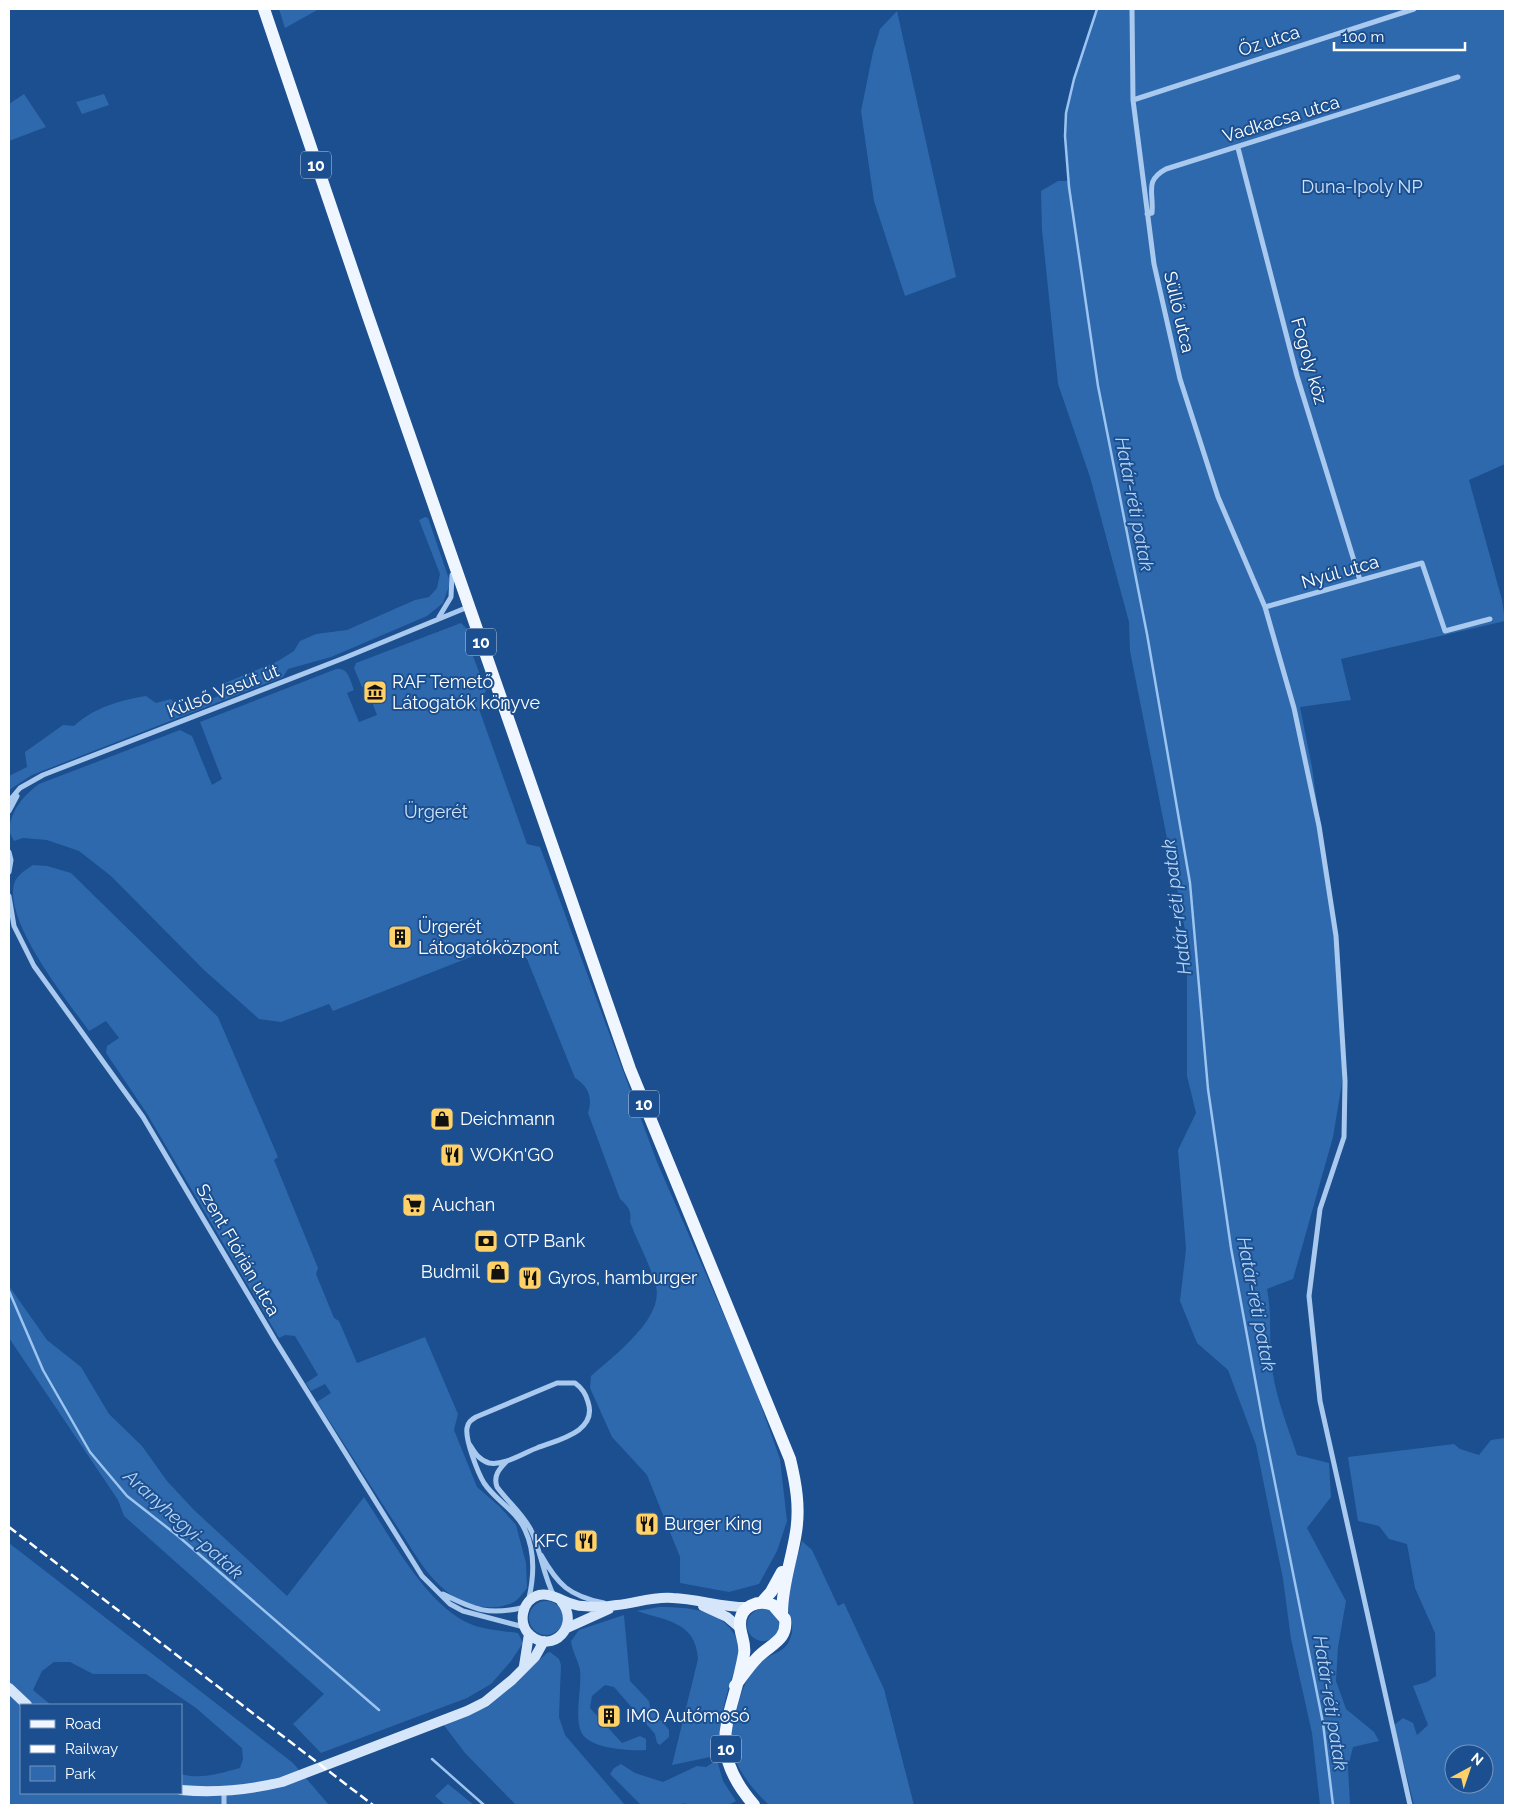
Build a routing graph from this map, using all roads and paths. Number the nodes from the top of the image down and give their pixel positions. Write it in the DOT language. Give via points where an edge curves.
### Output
graph roads {
  1 [pos="1132,9"];
  2 [pos="1414,9"];
  3 [pos="265,11"];
  4 [pos="1458,77"];
  5 [pos="1133,100"];
  6 [pos="1238,148"];
  7 [pos="1146,214"];
  8 [pos="449,551"];
  9 [pos="1360,580"];
  10 [pos="468,607"];
  11 [pos="1265,607"];
  12 [pos="436,619"];
  13 [pos="1490,619"];
  14 [pos="20,788"];
  15 [pos="9,801"];
  16 [pos="9,811"];
  17 [pos="9,852"];
  18 [pos="9,872"];
  19 [pos="9,896"];
  20 [pos="9,917"];
  21 [pos="13,923"];
  22 [pos="470,1445"];
  23 [pos="507,1460"];
  24 [pos="537,1548"];
  25 [pos="792,1552"];
  26 [pos="438,1592"];
  27 [pos="558,1599"];
  28 [pos="689,1600"];
  29 [pos="762,1602"];
  30 [pos="527,1604"];
  31 [pos="617,1606"];
  32 [pos="749,1607"];
  33 [pos="782,1612"];
  34 [pos="567,1628"];
  35 [pos="527,1631"];
  36 [pos="742,1633"];
  37 [pos="544,1641"];
  38 [pos="771,1647"];
  39 [pos="524,1666"];
  40 [pos="736,1686"];
  41 [pos="9,1688"];
  42 [pos="26,1704"];
  43 [pos="182,1790"];
  44 [pos="224,1791"];
  45 [pos="224,1805"];
  46 [pos="754,1805"];
  47 [pos="1410,1805"];
  1 -- 5 [label="street, Süllő utca"];
  2 -- 5 [label="street, Őz utca"];
  3 -- 8 [label="main road, 10"];
  4 -- 6 [label="street, Vadkacsa utca"];
  5 -- 7 [label="street, Süllő utca"];
  6 -- 7 [label="street, Vadkacsa utca" via="1194,159 1155,175 1152,181 1152,212"];
  6 -- 9 [label="street, Fogoly köz" via="1297,376"];
  7 -- 11 [label="street, Süllő utca" via="1180,379 1218,497"];
  8 -- 10 [label="main road, 10"];
  8 -- 12 [label="street" via="453,592"];
  9 -- 11 [label="street, Nyúl utca"];
  9 -- 13 [label="street, Nyúl utca" via="1422,563 1446,631"];
  10 -- 12 [label="street, Külső Vasút út"];
  10 -- 25 [label="main road, 10" via="630,1069 790,1460 798,1509"];
  11 -- 47 [label="street, Süllő utca" via="1294,708 1336,936 1345,1081 1344,1137 1320,1209 1310,1296 1320,1401"];
  12 -- 14 [label="street, Külső Vasút út" via="328,665 43,775"];
  14 -- 15 [label="street, Külső Vasút út"];
  14 -- 16 [label="street"];
  17 -- 18 [label="street"];
  19 -- 21 [label="street, Szent Flórián utca"];
  20 -- 21 [label="street, Szent Flórián utca"];
  21 -- 26 [label="street, Szent Flórián utca" via="34,966 143,1117 310,1399 410,1558"];
  22 -- 23 [label="street" via="481,1460 494,1463"];
  22 -- 23 [label="street" via="467,1427 476,1416 557,1383 571,1381 580,1386 589,1405 583,1428"];
  22 -- 30 [label="street" via="484,1482 519,1518 526,1531 533,1572"];
  23 -- 24 [label="street" via="498,1470 495,1482 523,1516"];
  24 -- 27 [label="street" via="543,1572"];
  24 -- 31 [label="street" via="563,1587 586,1598"];
  25 -- 29 [label="main road, 10" via="776,1584"];
  25 -- 33 [label="main road, 10"];
  26 -- 30 [label="street, Szent Flórián utca" via="485,1611 505,1612"];
  26 -- 35 [label="street, Szent Flórián utca" via="463,1611"];
  27 -- 30 [label="street" via="540,1595"];
  27 -- 31 [label="street" via="580,1606"];
  27 -- 34 [label="street" via="568,1614"];
  28 -- 31 [label="street" via="657,1598"];
  28 -- 32 [label="street"];
  28 -- 36 [label="street" via="727,1617"];
  29 -- 32 [label="main road"];
  29 -- 33 [label="main road" via="773,1604"];
  30 -- 35 [label="street" via="522,1621"];
  31 -- 34 [label="street"];
  32 -- 36 [label="main road, 10" via="741,1618"];
  33 -- 38 [label="main road, 10" via="785,1632"];
  34 -- 37 [label="street" via="558,1637"];
  35 -- 37 [label="street"];
  35 -- 39 [label="street"];
  36 -- 38 [label="main road" via="756,1647"];
  36 -- 40 [label="main road, 10" via="744,1655"];
  37 -- 39 [label="street" via="535,1657"];
  38 -- 40 [label="main road, 10" via="755,1659"];
  39 -- 44 [label="street" via="485,1702 282,1782"];
  40 -- 46 [label="main road, 10" via="725,1732 726,1749 741,1791"];
  41 -- 42 [label="street"];
  43 -- 44 [label="street"];
  44 -- 45 [label="street"];
}
